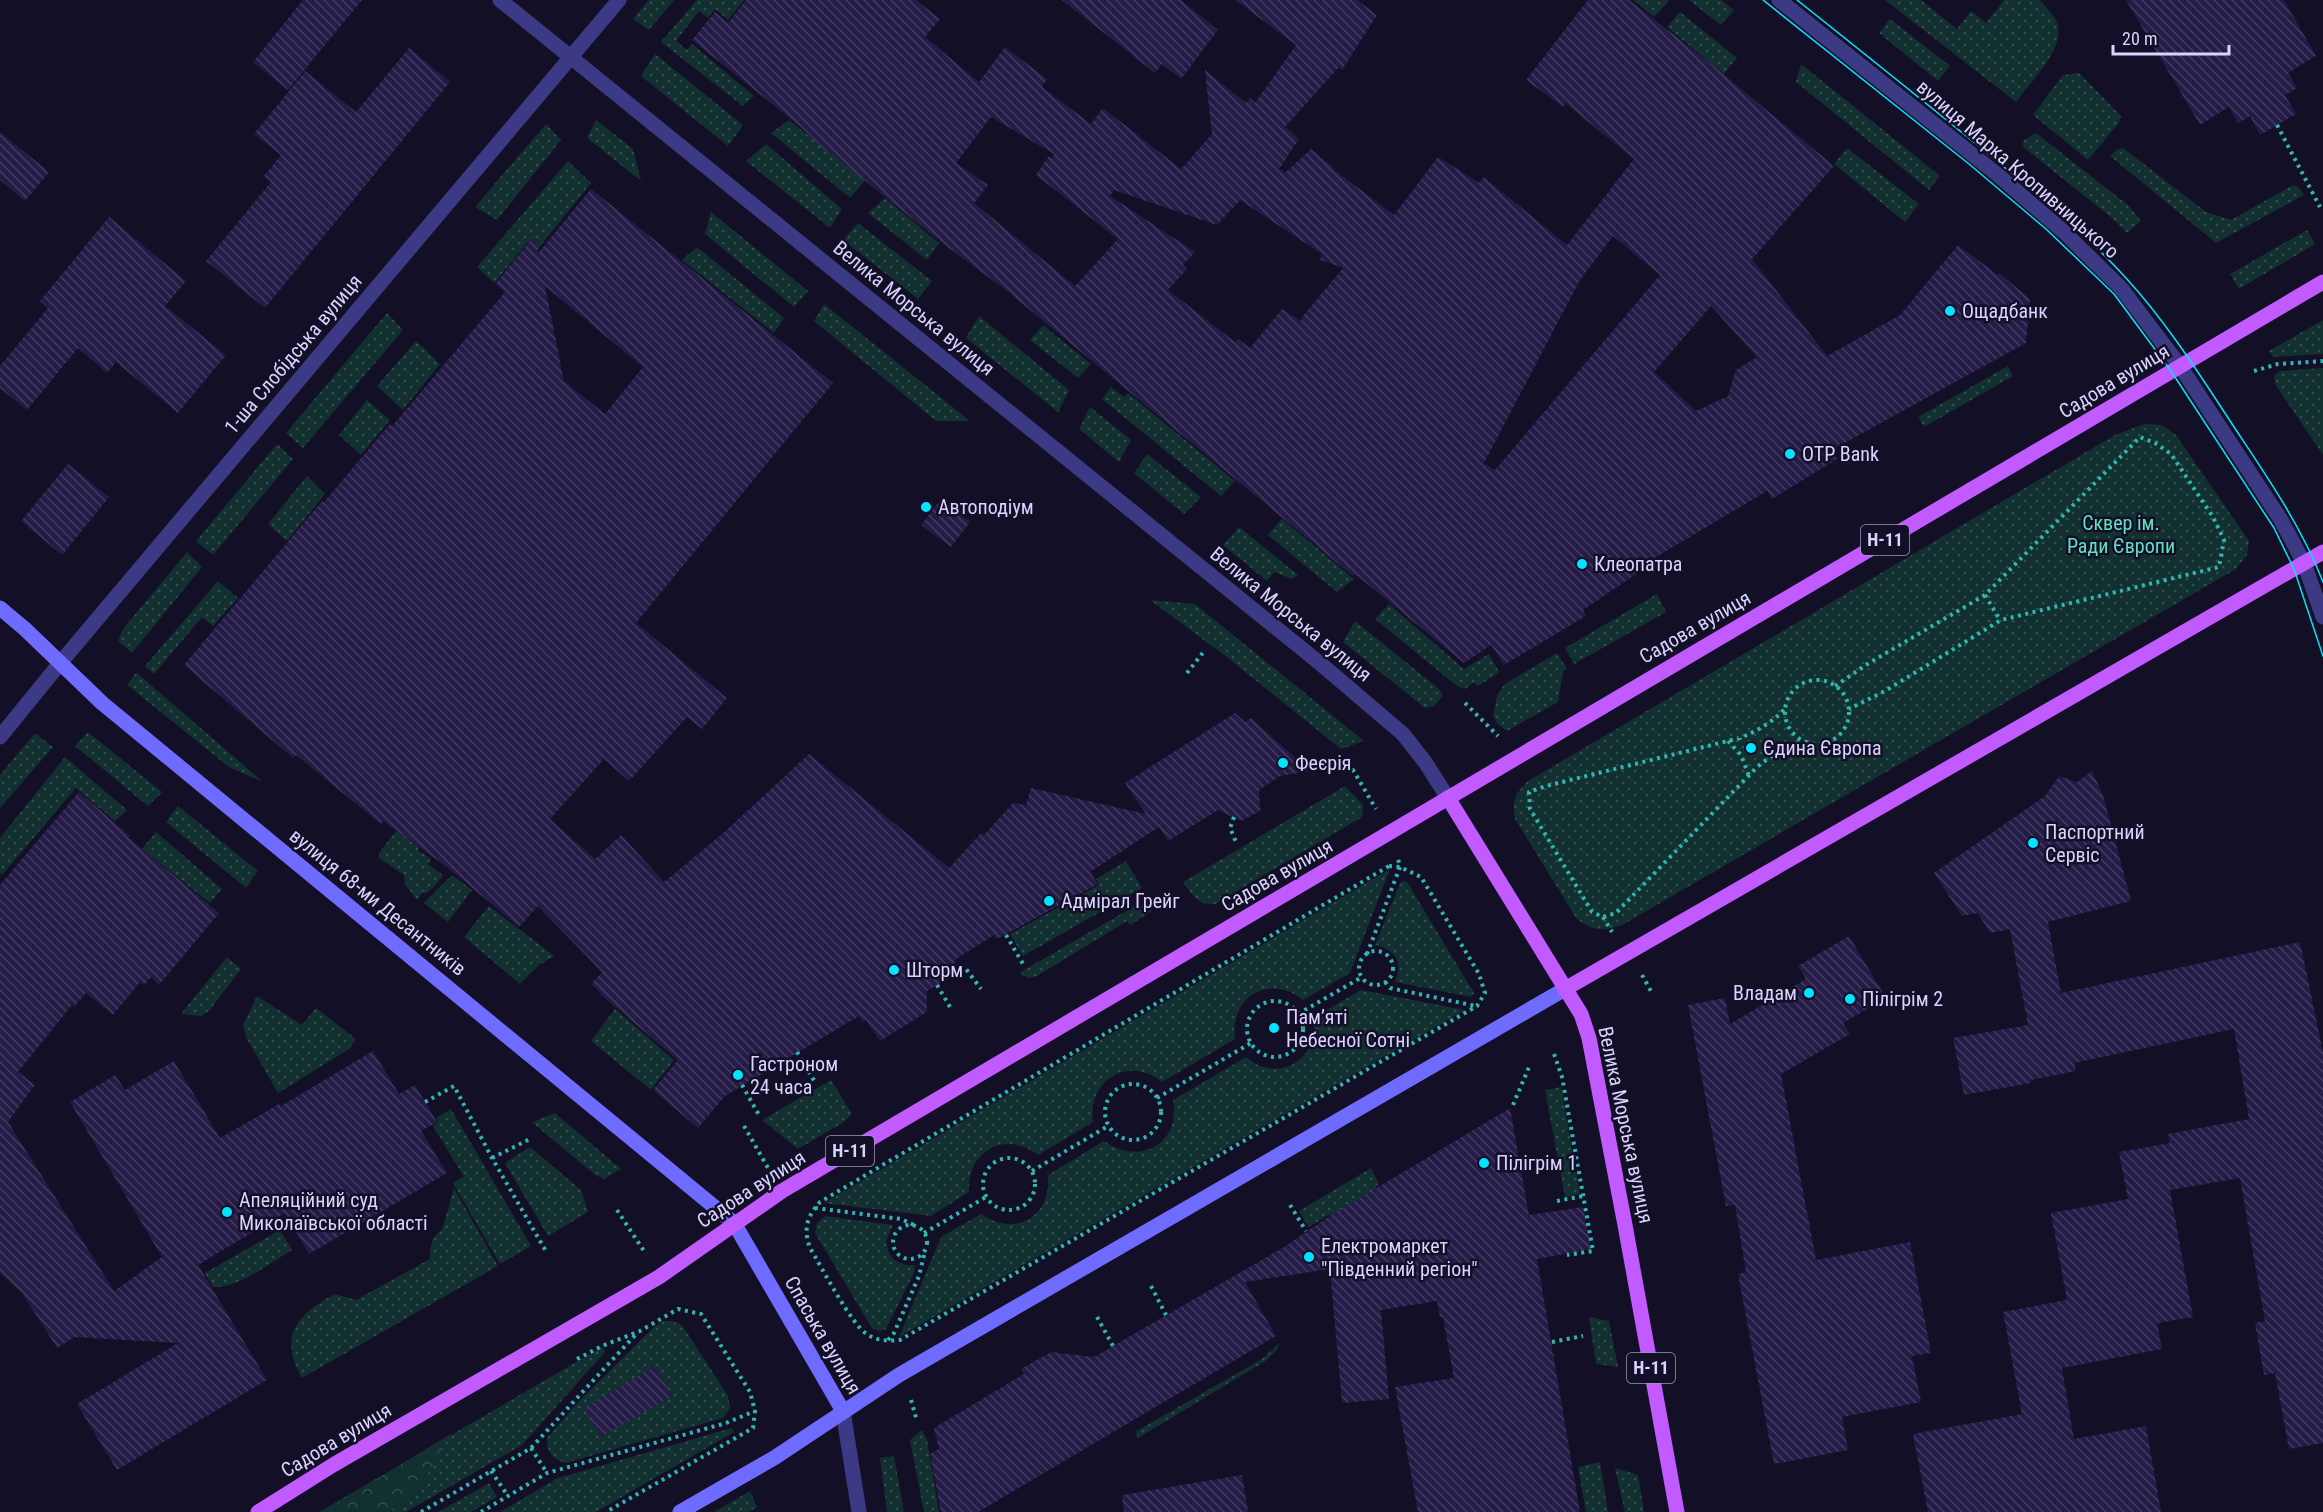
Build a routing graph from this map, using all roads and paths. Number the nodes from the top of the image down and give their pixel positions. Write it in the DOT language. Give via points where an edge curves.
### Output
graph roads {
  1 [pos="500,0"];
  2 [pos="620,0"];
  3 [pos="1779,0"];
  4 [pos="570,57"];
  5 [pos="2277,125"];
  6 [pos="2320,207"];
  7 [pos="2323,282"];
  8 [pos="2323,361"];
  9 [pos="2180,366"];
  10 [pos="2254,371"];
  11 [pos="2323,552"];
  12 [pos="2304,563"];
  13 [pos="1985,595"];
  14 [pos="0,608"];
  15 [pos="2323,617"];
  16 [pos="2001,620"];
  17 [pos="1205,650"];
  18 [pos="61,662"];
  19 [pos="1187,673"];
  20 [pos="1835,686"];
  21 [pos="1849,709"];
  22 [pos="1784,710"];
  23 [pos="0,737"];
  24 [pos="1728,741"];
  25 [pos="1802,741"];
  26 [pos="1300,765"];
  27 [pos="1353,770"];
  28 [pos="1749,776"];
  29 [pos="1448,798"];
  30 [pos="1234,817"];
  31 [pos="1236,842"];
  32 [pos="1006,935"];
  33 [pos="1023,964"];
  34 [pos="952,966"];
  35 [pos="1362,976"];
  36 [pos="1385,982"];
  37 [pos="937,985"];
  38 [pos="1565,988"];
  39 [pos="981,989"];
  40 [pos="950,1007"];
  41 [pos="1298,1014"];
  42 [pos="1251,1043"];
  43 [pos="797,1052"];
  44 [pos="1554,1054"];
  45 [pos="1529,1067"];
  46 [pos="816,1084"];
  47 [pos="742,1085"];
  48 [pos="1157,1098"];
  49 [pos="425,1102"];
  50 [pos="1512,1105"];
  51 [pos="759,1115"];
  52 [pos="1108,1126"];
  53 [pos="532,1138"];
  54 [pos="492,1158"];
  55 [pos="1032,1172"];
  56 [pos="1584,1196"];
  57 [pos="986,1197"];
  58 [pos="1557,1201"];
  59 [pos="1290,1205"];
  60 [pos="734,1223"];
  61 [pos="1306,1231"];
  62 [pos="924,1233"];
  63 [pos="926,1246"];
  64 [pos="548,1253"];
  65 [pos="1567,1255"];
  66 [pos="1150,1286"];
  67 [pos="1166,1315"];
  68 [pos="1096,1317"];
  69 [pos="1583,1336"];
  70 [pos="1552,1342"];
  71 [pos="1113,1346"];
  72 [pos="755,1411"];
  73 [pos="843,1411"];
  74 [pos="531,1448"];
  75 [pos="491,1471"];
  76 [pos="547,1473"];
  77 [pos="508,1496"];
  78 [pos="258,1512"];
  79 [pos="421,1512"];
  80 [pos="481,1512"];
  81 [pos="606,1512"];
  82 [pos="680,1512"];
  83 [pos="859,1512"];
  84 [pos="1677,1512"];
  1 -- 4 [label="street, Велика Морська вулиця"];
  2 -- 4 [label="street, 1-ша Слобідська вулиця"];
  3 -- 9 [label="street, вулиця Марка Кропивницького" via="2064,232 2121,288"];
  4 -- 18 [label="street, 1-ша Слобідська вулиця"];
  4 -- 29 [label="street, Велика Морська вулиця" via="1322,665 1403,734"];
  5 -- 6 [label="path"];
  7 -- 9 [label="main road, Садова вулиця / Н-11"];
  8 -- 10 [label="path" via="2278,364"];
  9 -- 12 [label="street, вулиця Марка Кропивницького" via="2281,520"];
  9 -- 29 [label="main road, Садова вулиця / Н-11"];
  11 -- 12 [label="main road"];
  12 -- 15 [label="street, вулиця Марка Кропивницького"];
  12 -- 38 [label="main road"];
  13 -- 16 [label="path"];
  13 -- 16 [label="path" via="2140,437 2171,454 2224,540 2219,567"];
  13 -- 20 [label="path"];
  14 -- 18 [label="main road, вулиця 68-ми Десантників"];
  16 -- 21 [label="path"];
  17 -- 19 [label="path"];
  18 -- 23 [label="street, 1-ша Слобідська вулиця"];
  18 -- 60 [label="main road, вулиця 68-ми Десантників" via="102,703"];
  20 -- 21 [label="path" via="1845,696"];
  20 -- 22 [label="path" via="1814,679 1799,684 1789,695"];
  21 -- 25 [label="path" via="1846,725 1835,738 1819,744"];
  22 -- 24 [label="path" via="1756,732"];
  22 -- 25 [label="path" via="1791,732"];
  24 -- 28 [label="path" via="1741,755"];
  24 -- 28 [label="path" via="1546,786 1529,792 1530,809 1592,912 1603,917 1616,913"];
  25 -- 28 [label="path" via="1773,754"];
  26 -- 27 [label="path"];
  29 -- 38 [label="main road, Велика Морська вулиця"];
  29 -- 60 [label="main road, Садова вулиця / Н-11"];
  30 -- 31 [label="path" via="1230,828"];
  32 -- 33 [label="path"];
  34 -- 39 [label="path" via="966,969"];
  35 -- 36 [label="path" via="1372,984"];
  35 -- 36 [label="path" via="1362,958 1373,951 1380,952 1392,965"];
  35 -- 41 [label="path"];
  36 -- 63 [label="path" via="1390,987 1477,1006 1485,993 1479,974 1421,877 1389,866 820,1202 807,1221 810,1248 856,1324 876,1339 888,1341 894,1333 919,1276"];
  37 -- 40 [label="path"];
  38 -- 73 [label="main road"];
  38 -- 84 [label="main road, Велика Морська вулиця / Н-11" via="1581,1014 1594,1061"];
  41 -- 42 [label="path" via="1281,1001 1260,1005 1248,1022 1246,1032"];
  41 -- 42 [label="path" via="1302,1035 1289,1053 1268,1056"];
  42 -- 48 [label="path"];
  43 -- 46 [label="path"];
  44 -- 56 [label="path" via="1562,1077"];
  45 -- 50 [label="path"];
  47 -- 51 [label="path"];
  48 -- 52 [label="path" via="1140,1085 1119,1088 1106,1105"];
  48 -- 52 [label="path" via="1161,1119 1148,1137 1126,1140"];
  49 -- 54 [label="path" via="454,1086"];
  52 -- 55 [label="path"];
  53 -- 54 [label="path"];
  54 -- 64 [label="path"];
  55 -- 57 [label="path" via="1035,1191 1022,1208 1002,1210"];
  55 -- 57 [label="path" via="1026,1163 1016,1159 996,1161 983,1177"];
  56 -- 58 [label="path"];
  56 -- 65 [label="path" via="1593,1251"];
  57 -- 62 [label="path"];
  59 -- 61 [label="path"];
  60 -- 73 [label="main road, Спаська вулиця"];
  60 -- 78 [label="main road, Садова вулиця / Н-11" via="659,1277"];
  62 -- 63 [label="path"];
  62 -- 63 [label="path" via="907,1225 896,1231 892,1244 905,1258 918,1256"];
  66 -- 67 [label="path"];
  68 -- 71 [label="path"];
  69 -- 70 [label="path"];
  72 -- 74 [label="path" via="750,1392 701,1314 678,1309 640,1331"];
  72 -- 76 [label="path" via="726,1423"];
  72 -- 81 [label="path" via="753,1428"];
  73 -- 82 [label="main road" via="774,1458"];
  73 -- 83 [label="street, Спаська вулиця"];
  74 -- 75 [label="path"];
  74 -- 76 [label="path"];
  75 -- 77 [label="path"];
  75 -- 79 [label="path"];
  76 -- 77 [label="path"];
  77 -- 80 [label="path"];
}
